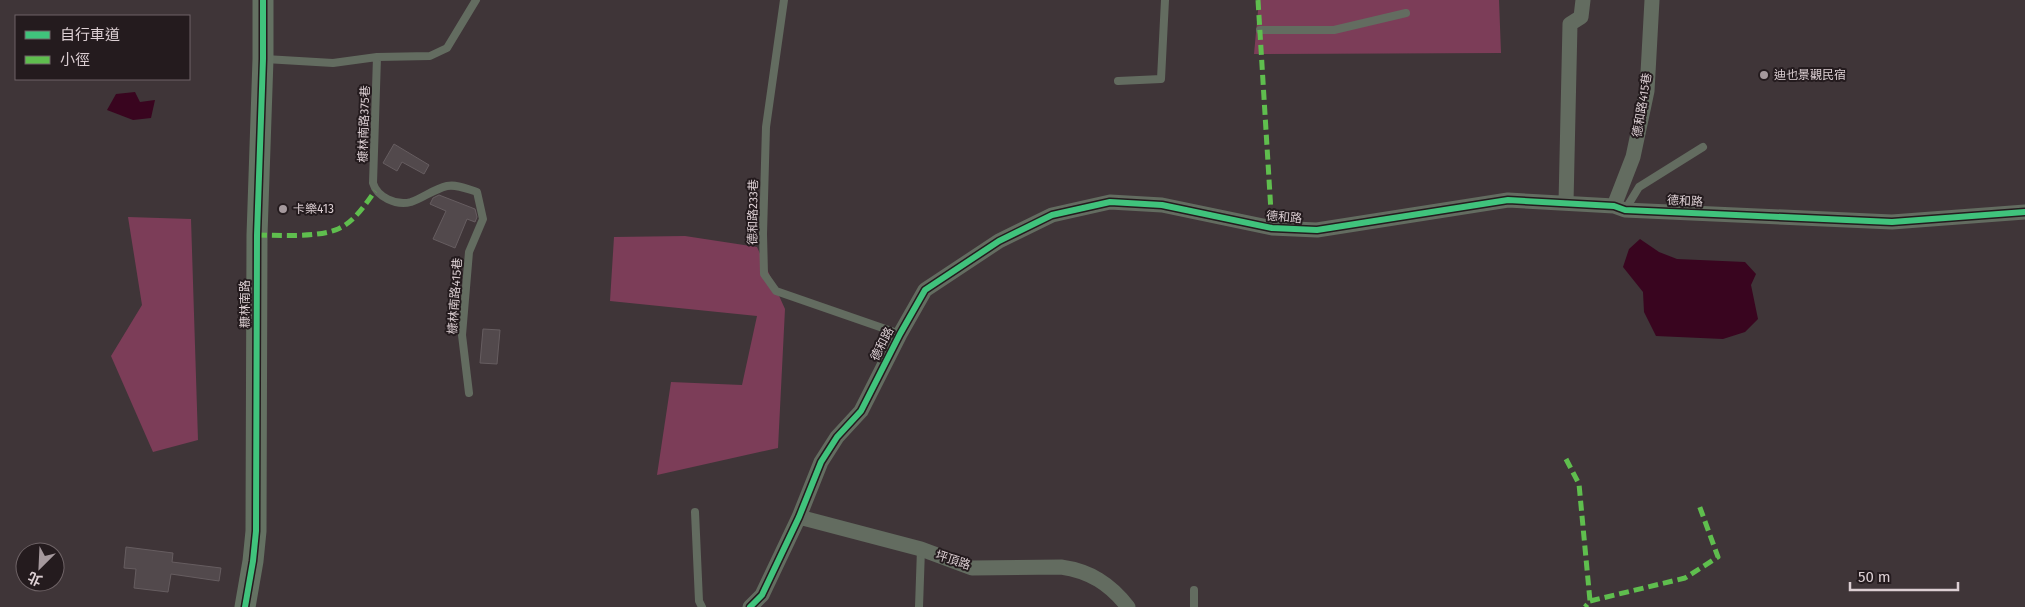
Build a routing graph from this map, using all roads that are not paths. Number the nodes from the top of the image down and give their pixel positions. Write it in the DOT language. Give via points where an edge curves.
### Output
graph roads {
  1 [pos="263,0"];
  2 [pos="476,0"];
  3 [pos="784,0"];
  4 [pos="1165,0"];
  5 [pos="1583,0"];
  6 [pos="1652,0"];
  7 [pos="1406,13"];
  8 [pos="1260,30"];
  9 [pos="377,57"];
  10 [pos="263,58"];
  11 [pos="1118,81"];
  12 [pos="1703,147"];
  13 [pos="375,191"];
  14 [pos="1566,203"];
  15 [pos="1620,208"];
  16 [pos="2025,212"];
  17 [pos="900,334"];
  18 [pos="469,393"];
  19 [pos="695,512"];
  20 [pos="799,517"];
  21 [pos="921,549"];
  22 [pos="1194,590"];
  23 [pos="245,607"];
  24 [pos="702,607"];
  25 [pos="750,607"];
  26 [pos="919,607"];
  27 [pos="1128,607"];
  28 [pos="1194,607"];
  1 -- 10 [label="street, 糠林南路"];
  2 -- 9 [label="lane" via="447,48 430,56"];
  3 -- 17 [label="lane, 德和路233巷" via="766,127 764,274 776,291"];
  4 -- 11 [label="lane" via="1161,79"];
  5 -- 14 [label="street" via="1581,17 1570,24"];
  6 -- 15 [label="street, 德和路415巷" via="1647,91"];
  7 -- 8 [label="lane" via="1334,30"];
  9 -- 10 [label="lane" via="333,62"];
  9 -- 13 [label="lane, 槺林南路375巷"];
  10 -- 23 [label="street, 糠林南路" via="257,235 256,531"];
  12 -- 15 [label="lane" via="1639,187"];
  13 -- 18 [label="lane, 槺林南路415巷" via="397,202 410,202 448,185 477,192 483,219 469,252 462,335"];
  14 -- 15 [label="street, 德和路"];
  14 -- 17 [label="street, 德和路" via="1508,200 1317,230 1272,228 1162,205 1110,202 1052,215 999,241 925,290"];
  15 -- 16 [label="street, 德和路" via="1892,222"];
  17 -- 20 [label="street, 德和路" via="861,411 836,437 821,462"];
  19 -- 24 [label="lane" via="699,601"];
  20 -- 21 [label="street, 坪頂路"];
  20 -- 25 [label="street, 德和路" via="762,595"];
  21 -- 26 [label="lane"];
  21 -- 27 [label="street, 坪頂路" via="972,568 1075,569 1100,579"];
  22 -- 28 [label="lane"];
}
